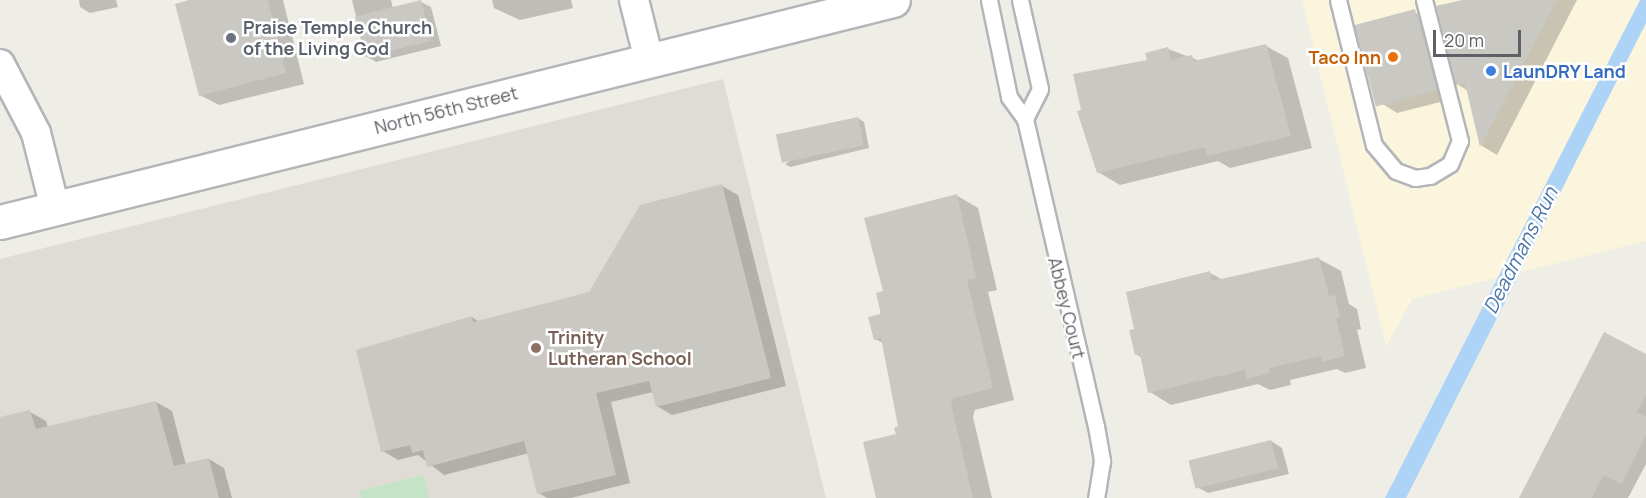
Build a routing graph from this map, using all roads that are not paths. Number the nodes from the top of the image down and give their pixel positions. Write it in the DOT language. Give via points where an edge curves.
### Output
graph roads {
  1 [pos="634,0"];
  2 [pos="893,0"];
  3 [pos="989,0"];
  4 [pos="1020,0"];
  5 [pos="1338,0"];
  6 [pos="1424,0"];
  7 [pos="649,60"];
  8 [pos="0,64"];
  9 [pos="1025,119"];
  10 [pos="55,208"];
  11 [pos="0,222"];
  12 [pos="1096,498"];
  1 -- 7 [label="street"];
  2 -- 7 [label="main road, North 56th Street"];
  3 -- 9 [label="lane, Abbey Court" via="1009,97"];
  4 -- 9 [label="lane" via="1040,89"];
  5 -- 6 [label="lane" via="1374,145 1396,171 1415,178 1430,176 1450,164 1460,141"];
  7 -- 10 [label="main road, North 56th Street"];
  8 -- 10 [label="street" via="36,133"];
  9 -- 12 [label="lane, Abbey Court" via="1096,426 1102,461"];
  10 -- 11 [label="main road, North 56th Street"];
}
